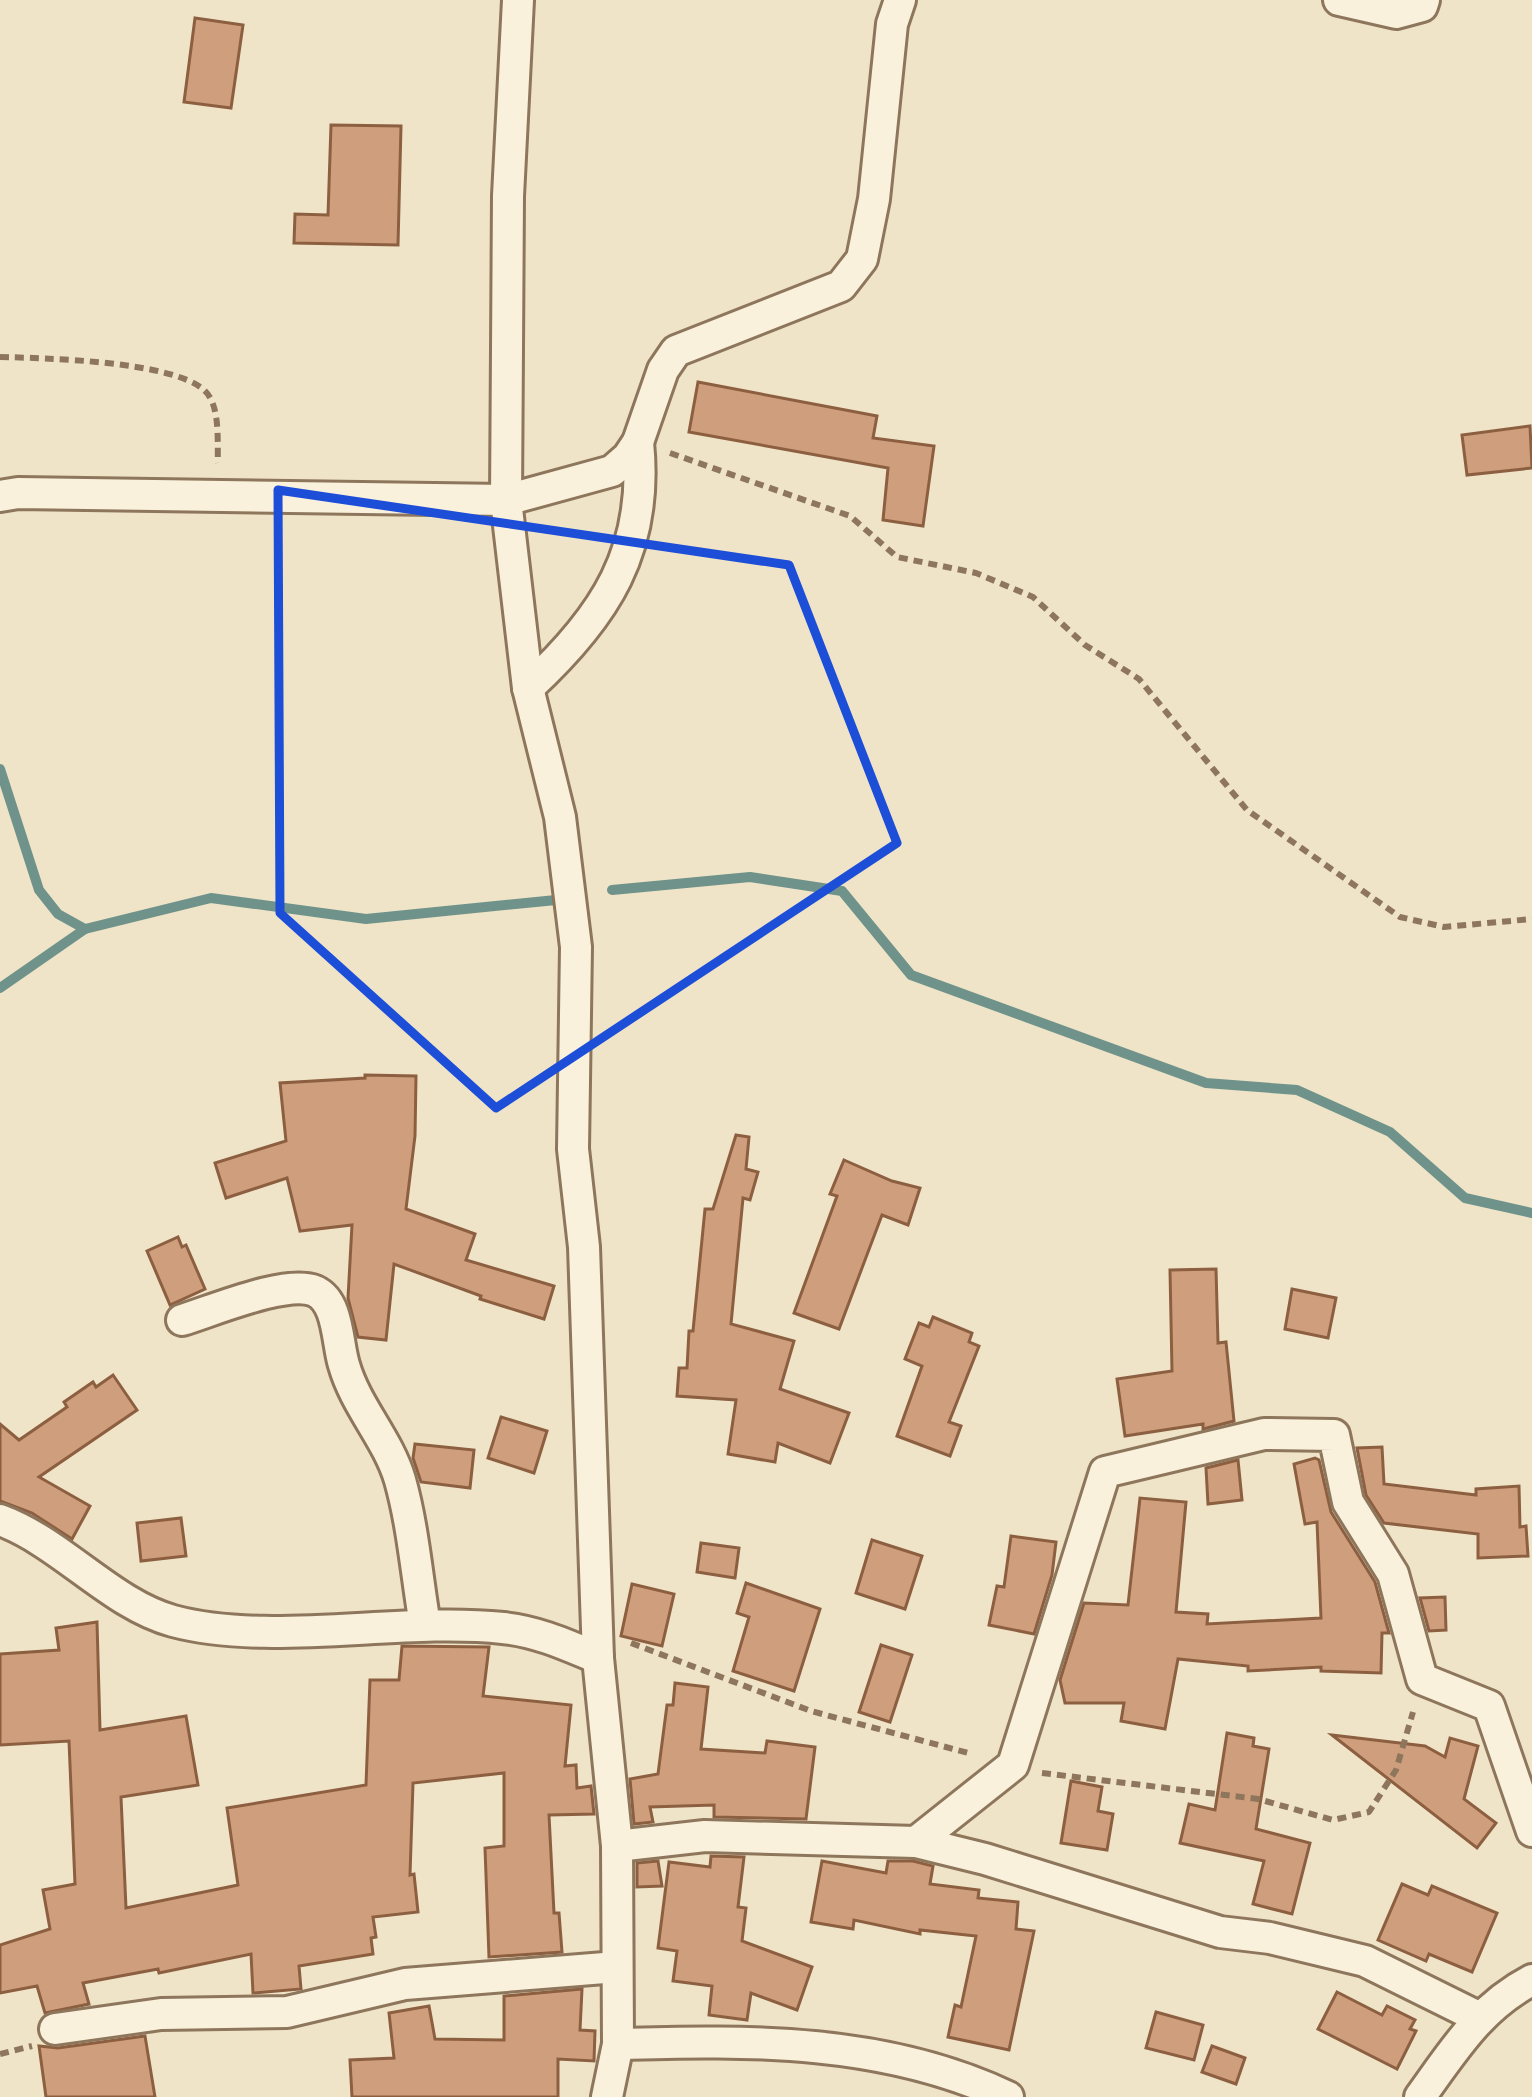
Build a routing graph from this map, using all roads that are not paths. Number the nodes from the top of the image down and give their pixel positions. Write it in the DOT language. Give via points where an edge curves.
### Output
graph roads {
  1 [pos="518,0"];
  2 [pos="900,0"];
  3 [pos="1339,0"];
  4 [pos="1424,0"];
  5 [pos="638,442"];
  6 [pos="0,496"];
  7 [pos="506,500"];
  8 [pos="529,688"];
  9 [pos="182,1320"];
  10 [pos="0,1520"];
  11 [pos="425,1625"];
  12 [pos="598,1658"];
  13 [pos="1532,1831"];
  14 [pos="916,1842"];
  15 [pos="617,1846"];
  16 [pos="616,1967"];
  17 [pos="1532,1980"];
  18 [pos="1478,2017"];
  19 [pos="55,2029"];
  20 [pos="618,2044"];
  21 [pos="607,2097"];
  22 [pos="1008,2097"];
  23 [pos="1420,2097"];
  1 -- 7 [label="street"];
  2 -- 5 [label="street" via="862,260 842,286 676,351"];
  3 -- 4 [label="street" via="1396,13"];
  5 -- 7 [label="street" via="612,471"];
  5 -- 8 [label="street" via="640,512 625,564 589,623"];
  6 -- 7 [label="street"];
  7 -- 8 [label="street"];
  8 -- 12 [label="street" via="573,904 571,1098"];
  9 -- 11 [label="street" via="285,1289 322,1295 353,1396 400,1482"];
  10 -- 11 [label="street" via="170,1620 251,1630"];
  11 -- 12 [label="street" via="504,1628"];
  12 -- 15 [label="street"];
  13 -- 14 [label="street" via="1489,1706 1422,1679 1393,1574 1348,1502 1334,1435 1264,1434 1105,1472 1013,1765"];
  14 -- 15 [label="street" via="704,1836"];
  14 -- 18 [label="street" via="1220,1932 1365,1961"];
  15 -- 16 [label="street"];
  16 -- 19 [label="street" via="405,1984 287,2012 160,2014"];
  16 -- 20 [label="street"];
  17 -- 18 [label="street"];
  18 -- 23 [label="street"];
  20 -- 21 [label="street"];
  20 -- 22 [label="street" via="740,2040 884,2055"];
}
